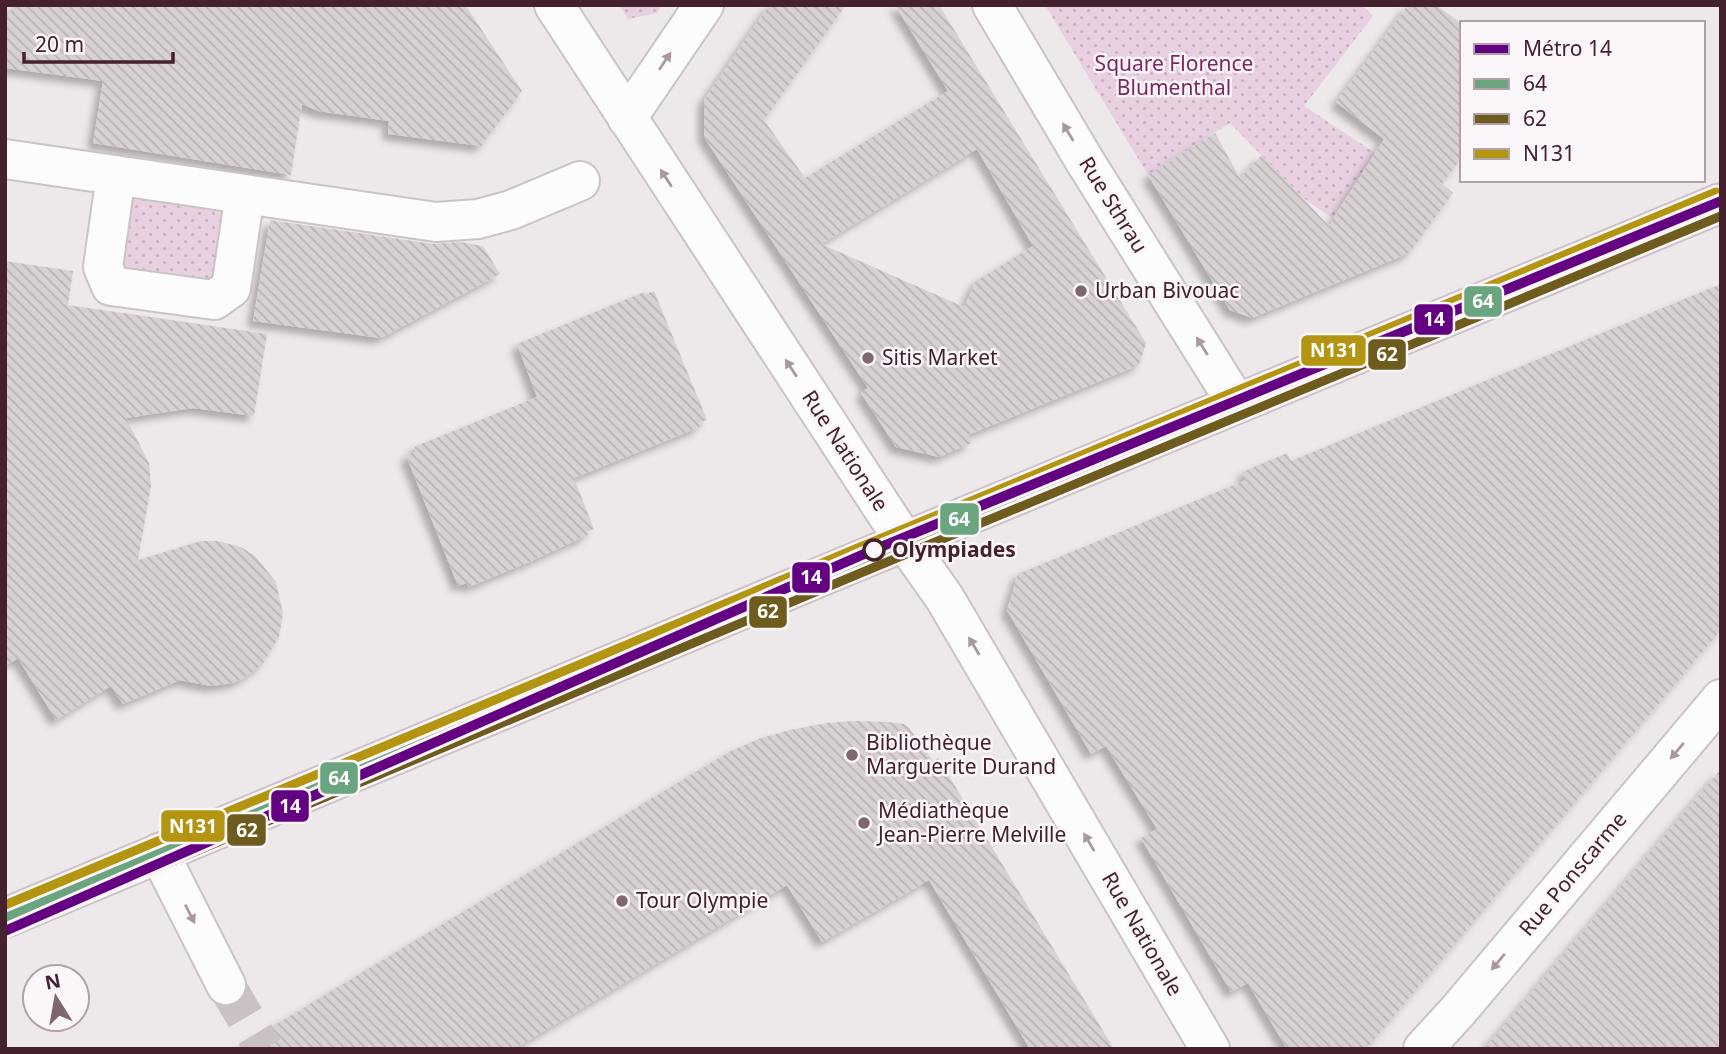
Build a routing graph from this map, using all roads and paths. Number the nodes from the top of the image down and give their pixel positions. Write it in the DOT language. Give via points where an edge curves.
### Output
graph roads {
  1 [pos="554,5"];
  2 [pos="704,5"];
  3 [pos="992,5"];
  4 [pos="627,118"];
  5 [pos="5,159"];
  6 [pos="116,175"];
  7 [pos="580,181"];
  8 [pos="245,194"];
  9 [pos="1721,203"];
  10 [pos="1237,404"];
  11 [pos="905,542"];
  12 [pos="1721,699"];
  13 [pos="159,853"];
  14 [pos="5,918"];
  15 [pos="226,985"];
  16 [pos="1210,1049"];
  17 [pos="1423,1049"];
  1 -- 4 [label="street, Rue Nationale"];
  4 -- 2 [label="street, one-way"];
  10 -- 3 [label="street, Rue Sthrau, one-way"];
  11 -- 4 [label="street, Rue Nationale, one-way"];
  5 -- 6 [label="street"];
  6 -- 8 [label="street"];
  6 -- 8 [label="street" via="103,267 111,286 214,300 231,288"];
  7 -- 8 [label="street" via="511,210 478,219 436,222"];
  9 -- 10 [label="main road"];
  10 -- 11 [label="main road"];
  11 -- 13 [label="main road"];
  16 -- 11 [label="street, Rue Nationale, one-way" via="969,638"];
  12 -- 17 [label="street, Rue Ponscarme, one-way"];
  13 -- 14 [label="main road"];
  13 -- 15 [label="street, one-way"];
}
